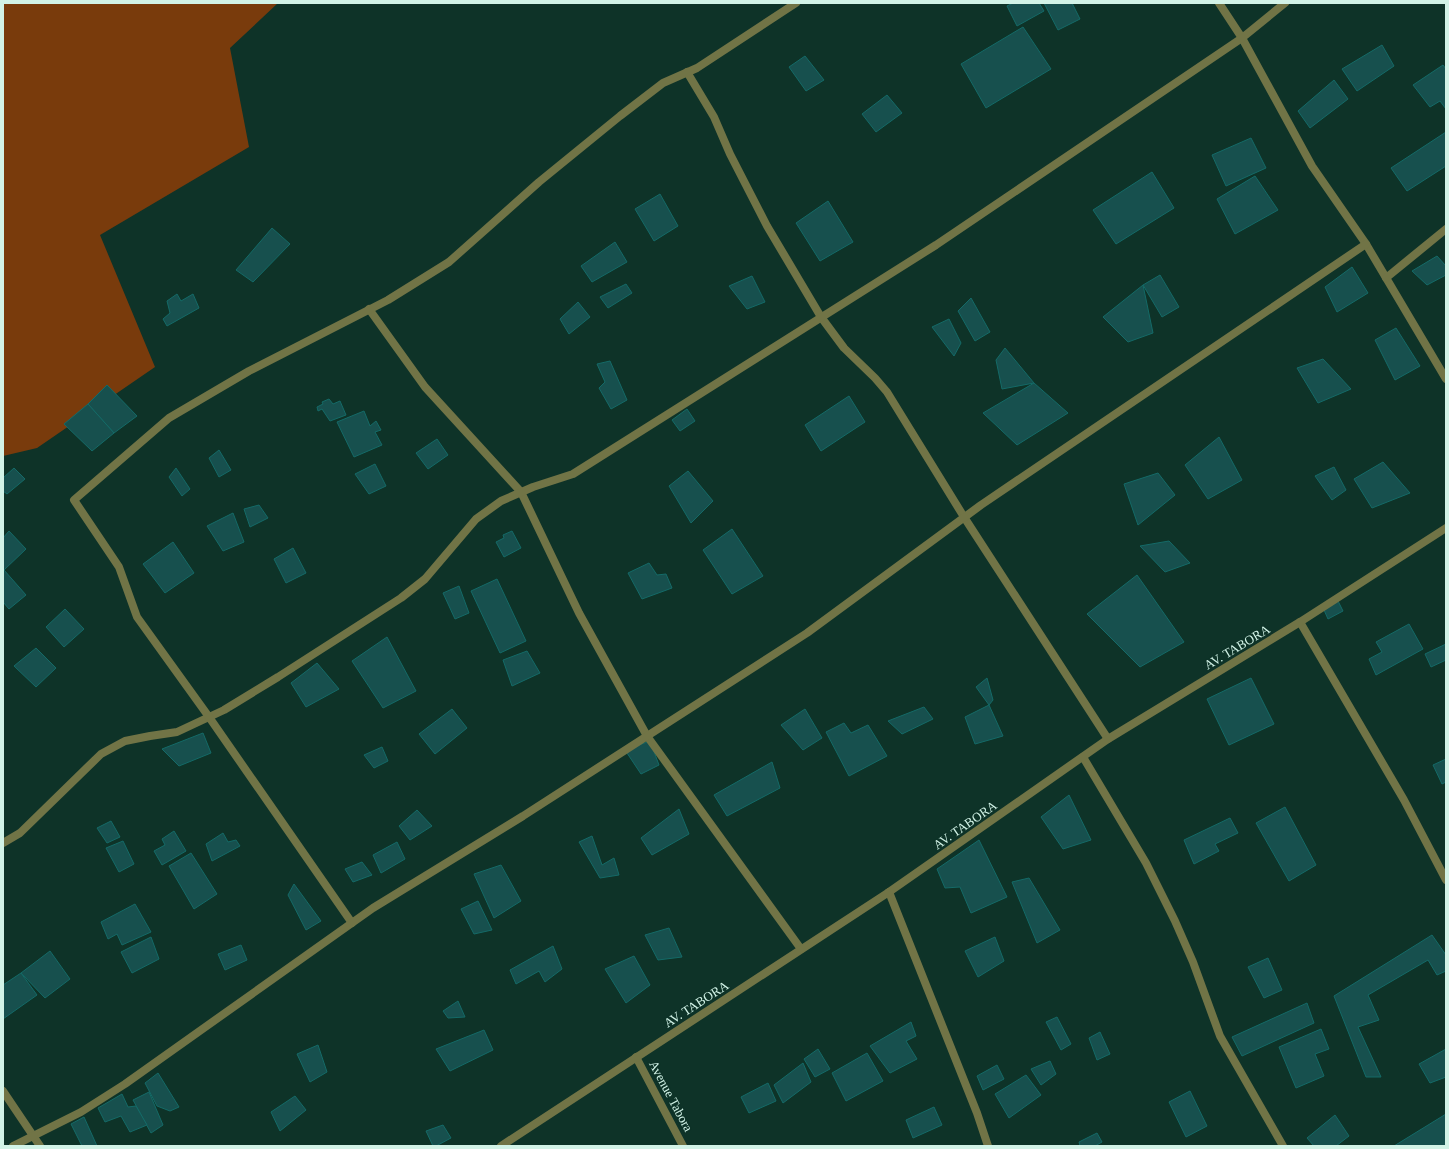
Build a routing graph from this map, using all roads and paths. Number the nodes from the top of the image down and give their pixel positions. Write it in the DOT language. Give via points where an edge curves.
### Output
graph roads {
  1 [pos="796,3"];
  2 [pos="1219,3"];
  3 [pos="1285,3"];
  4 [pos="1242,38"];
  5 [pos="687,72"];
  6 [pos="1446,229"];
  7 [pos="1366,244"];
  8 [pos="1386,278"];
  9 [pos="369,309"];
  10 [pos="821,317"];
  11 [pos="1446,379"];
  12 [pos="521,492"];
  13 [pos="964,517"];
  14 [pos="1446,528"];
  15 [pos="1300,622"];
  16 [pos="209,717"];
  17 [pos="647,736"];
  18 [pos="1108,739"];
  19 [pos="1083,758"];
  20 [pos="3,843"];
  21 [pos="1446,880"];
  22 [pos="890,892"];
  23 [pos="352,923"];
  24 [pos="801,949"];
  25 [pos="636,1057"];
  26 [pos="3,1091"];
  27 [pos="33,1136"];
  28 [pos="13,1146"];
  29 [pos="40,1146"];
  30 [pos="501,1146"];
  31 [pos="683,1146"];
  32 [pos="988,1146"];
  33 [pos="1283,1146"];
  1 -- 5 [label="street"];
  2 -- 4 [label="street"];
  3 -- 4 [label="street"];
  4 -- 7 [label="street" via="1312,166"];
  4 -- 10 [label="street" via="936,245"];
  5 -- 9 [label="street" via="663,83 620,116 539,182 448,262"];
  5 -- 10 [label="street" via="714,117 766,226"];
  6 -- 8 [label="street"];
  7 -- 8 [label="street"];
  7 -- 13 [label="street"];
  8 -- 11 [label="street"];
  9 -- 12 [label="street" via="426,387"];
  9 -- 16 [label="street" via="249,371 169,418 74,500 119,567 137,617"];
  10 -- 12 [label="street" via="573,474"];
  10 -- 13 [label="street" via="844,348 887,392"];
  12 -- 16 [label="street" via="501,501 476,519 425,579 401,598 278,677"];
  12 -- 17 [label="street" via="579,613"];
  13 -- 17 [label="street" via="807,633"];
  13 -- 18 [label="street"];
  14 -- 15 [label="street, AV. TABORA"];
  15 -- 18 [label="street, AV. TABORA"];
  15 -- 21 [label="street" via="1404,800"];
  16 -- 20 [label="street" via="177,732 125,741 101,754 20,833"];
  16 -- 23 [label="street"];
  17 -- 23 [label="street"];
  17 -- 24 [label="street"];
  18 -- 19 [label="street, AV. TABORA"];
  19 -- 22 [label="street, AV. TABORA"];
  19 -- 33 [label="street" via="1146,863 1175,921 1220,1036"];
  22 -- 24 [label="street, AV. TABORA"];
  22 -- 32 [label="street"];
  23 -- 27 [label="street" via="125,1084 80,1112"];
  24 -- 25 [label="street, AV. TABORA"];
  25 -- 30 [label="street, AV. TABORA"];
  25 -- 31 [label="street, Avenue Tabora"];
  26 -- 27 [label="street"];
  27 -- 28 [label="street"];
  27 -- 29 [label="street"];
}
